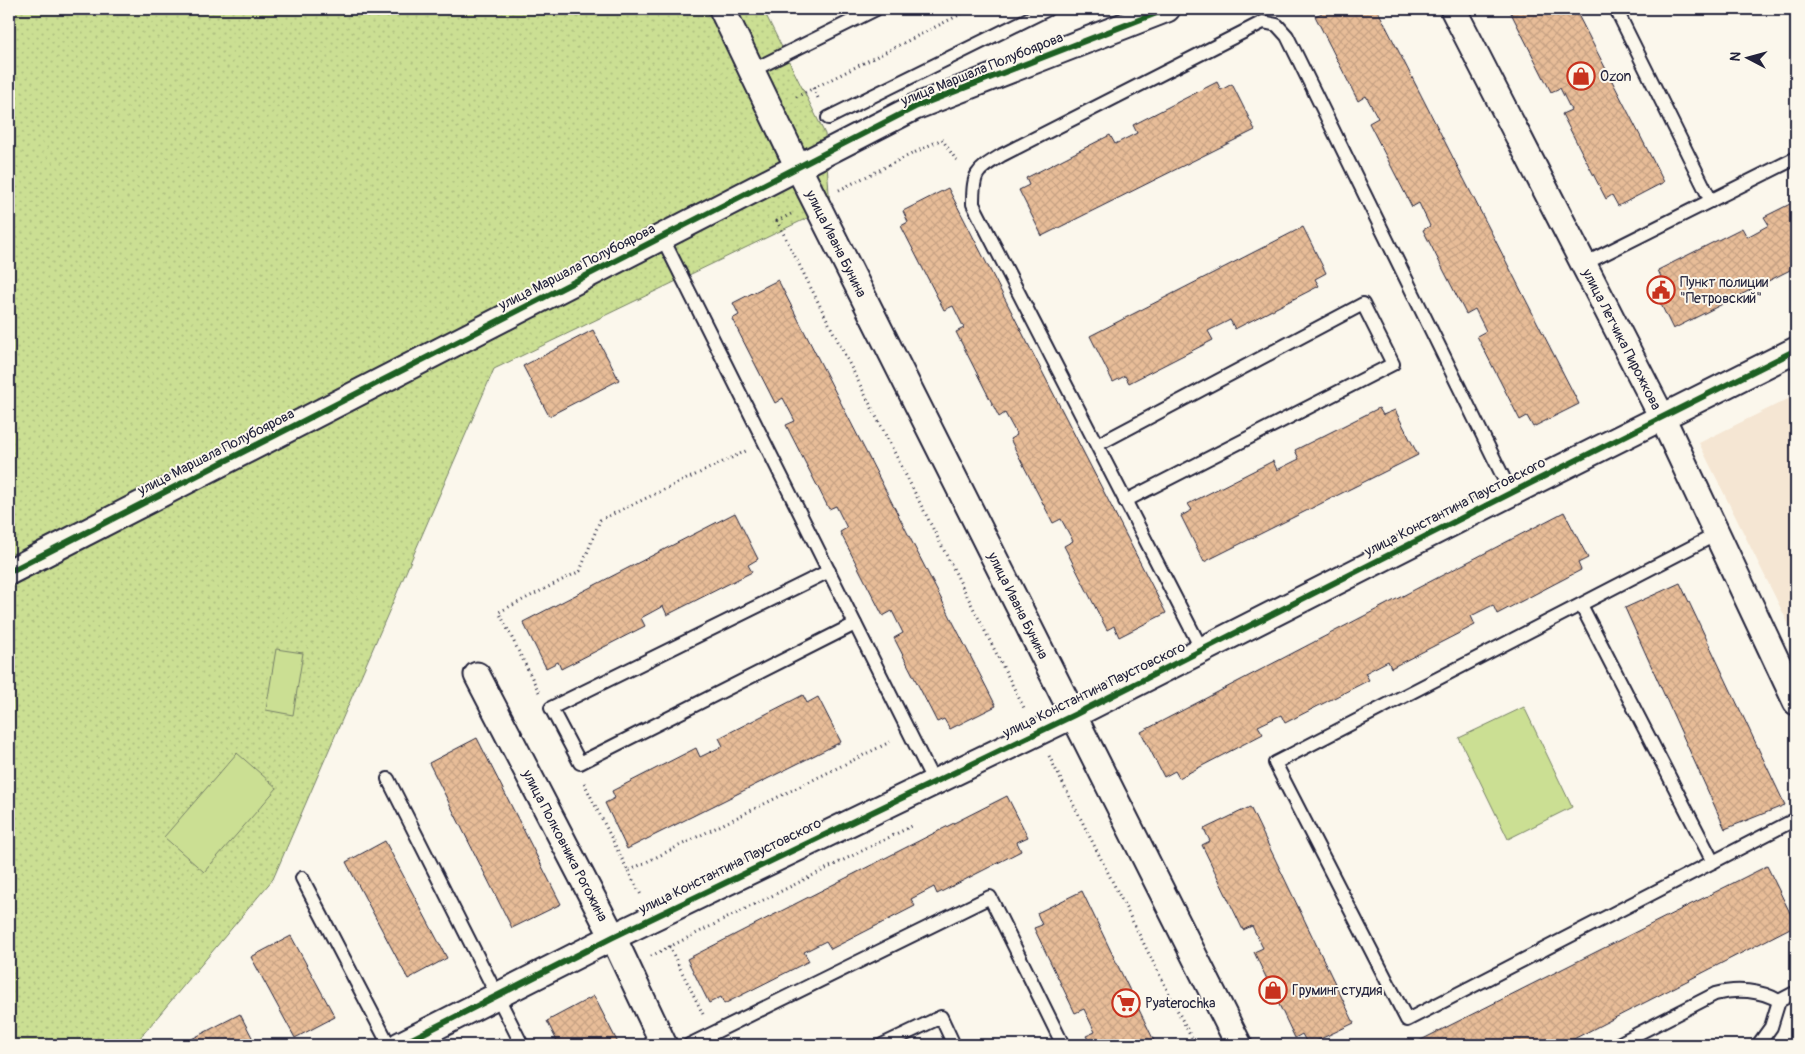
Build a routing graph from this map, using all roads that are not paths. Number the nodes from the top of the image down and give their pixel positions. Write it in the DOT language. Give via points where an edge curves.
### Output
graph roads {
  1 [pos="722,9"];
  2 [pos="876,9"];
  3 [pos="1048,9"];
  4 [pos="1167,9"];
  5 [pos="1453,9"];
  6 [pos="1616,9"];
  7 [pos="752,71"];
  8 [pos="828,118"];
  9 [pos="1796,158"];
  10 [pos="798,167"];
  11 [pos="1711,201"];
  12 [pos="662,237"];
  13 [pos="1584,264"];
  14 [pos="1796,350"];
  15 [pos="1662,417"];
  16 [pos="1096,445"];
  17 [pos="1511,493"];
  18 [pos="1126,501"];
  19 [pos="1717,534"];
  20 [pos="829,571"];
  21 [pos="9,572"];
  22 [pos="1581,605"];
  23 [pos="855,624"];
  24 [pos="1202,650"];
  25 [pos="477,675"];
  26 [pos="1796,702"];
  27 [pos="1074,716"];
  28 [pos="388,779"];
  29 [pos="934,782"];
  30 [pos="1796,819"];
  31 [pos="1713,862"];
  32 [pos="302,878"];
  33 [pos="612,937"];
  34 [pos="1796,992"];
  35 [pos="497,996"];
  36 [pos="1779,1001"];
  37 [pos="389,1045"];
  38 [pos="400,1045"];
  39 [pos="522,1045"];
  40 [pos="664,1045"];
  41 [pos="690,1045"];
  42 [pos="882,1045"];
  43 [pos="954,1045"];
  44 [pos="1063,1045"];
  45 [pos="1239,1045"];
  46 [pos="1616,1045"];
  47 [pos="1758,1045"];
  1 -- 7 [label="street, улица Ивана Бунина"];
  2 -- 7 [label="lane"];
  3 -- 8 [label="lane"];
  4 -- 10 [label="street, улица Маршала Полубоярова" via="915,107"];
  5 -- 13 [label="street, улица Летчика Пирожкова"];
  6 -- 11 [label="lane"];
  7 -- 10 [label="street, улица Ивана Бунина"];
  9 -- 11 [label="lane"];
  10 -- 12 [label="street, улица Маршала Полубоярова"];
  10 -- 27 [label="street, улица Ивана Бунина"];
  11 -- 13 [label="lane"];
  12 -- 20 [label="lane"];
  12 -- 21 [label="street, улица Маршала Полубоярова"];
  13 -- 15 [label="street, улица Летчика Пирожкова"];
  14 -- 15 [label="street, улица Константина Паустовского"];
  15 -- 17 [label="street, улица Константина Паустовского"];
  15 -- 19 [label="street, улица Летчика Пирожкова"];
  16 -- 17 [label="lane" via="973,204 973,185 980,169 1002,155 1263,22 1277,25 1287,36"];
  16 -- 18 [label="lane"];
  16 -- 18 [label="lane" via="1363,304 1394,364"];
  17 -- 24 [label="street, улица Константина Паустовского"];
  18 -- 24 [label="lane"];
  19 -- 22 [label="lane"];
  19 -- 26 [label="street, улица Летчика Пирожкова"];
  20 -- 23 [label="lane"];
  20 -- 23 [label="lane" via="551,708 580,764"];
  22 -- 31 [label="lane"];
  22 -- 31 [label="lane" via="1275,763 1407,1020"];
  23 -- 29 [label="lane"];
  24 -- 27 [label="street, улица Константина Паустовского"];
  25 -- 33 [label="street, улица Полковника Рогожина"];
  27 -- 29 [label="street, улица Константина Паустовского"];
  27 -- 45 [label="street, улица Ивана Бунина"];
  28 -- 35 [label="lane"];
  29 -- 33 [label="street, улица Константина Паустовского"];
  30 -- 31 [label="lane"];
  32 -- 37 [label="lane"];
  33 -- 35 [label="street, улица Константина Паустовского"];
  33 -- 40 [label="street, улица Полковника Рогожина"];
  34 -- 36 [label="lane"];
  35 -- 38 [label="street, улица Константина Паустовского"];
  35 -- 39 [label="lane"];
  36 -- 46 [label="lane" via="1746,991 1715,994"];
  36 -- 47 [label="lane" via="1771,1026"];
  41 -- 44 [label="lane" via="990,897"];
  42 -- 43 [label="lane" via="941,1017"];
}
